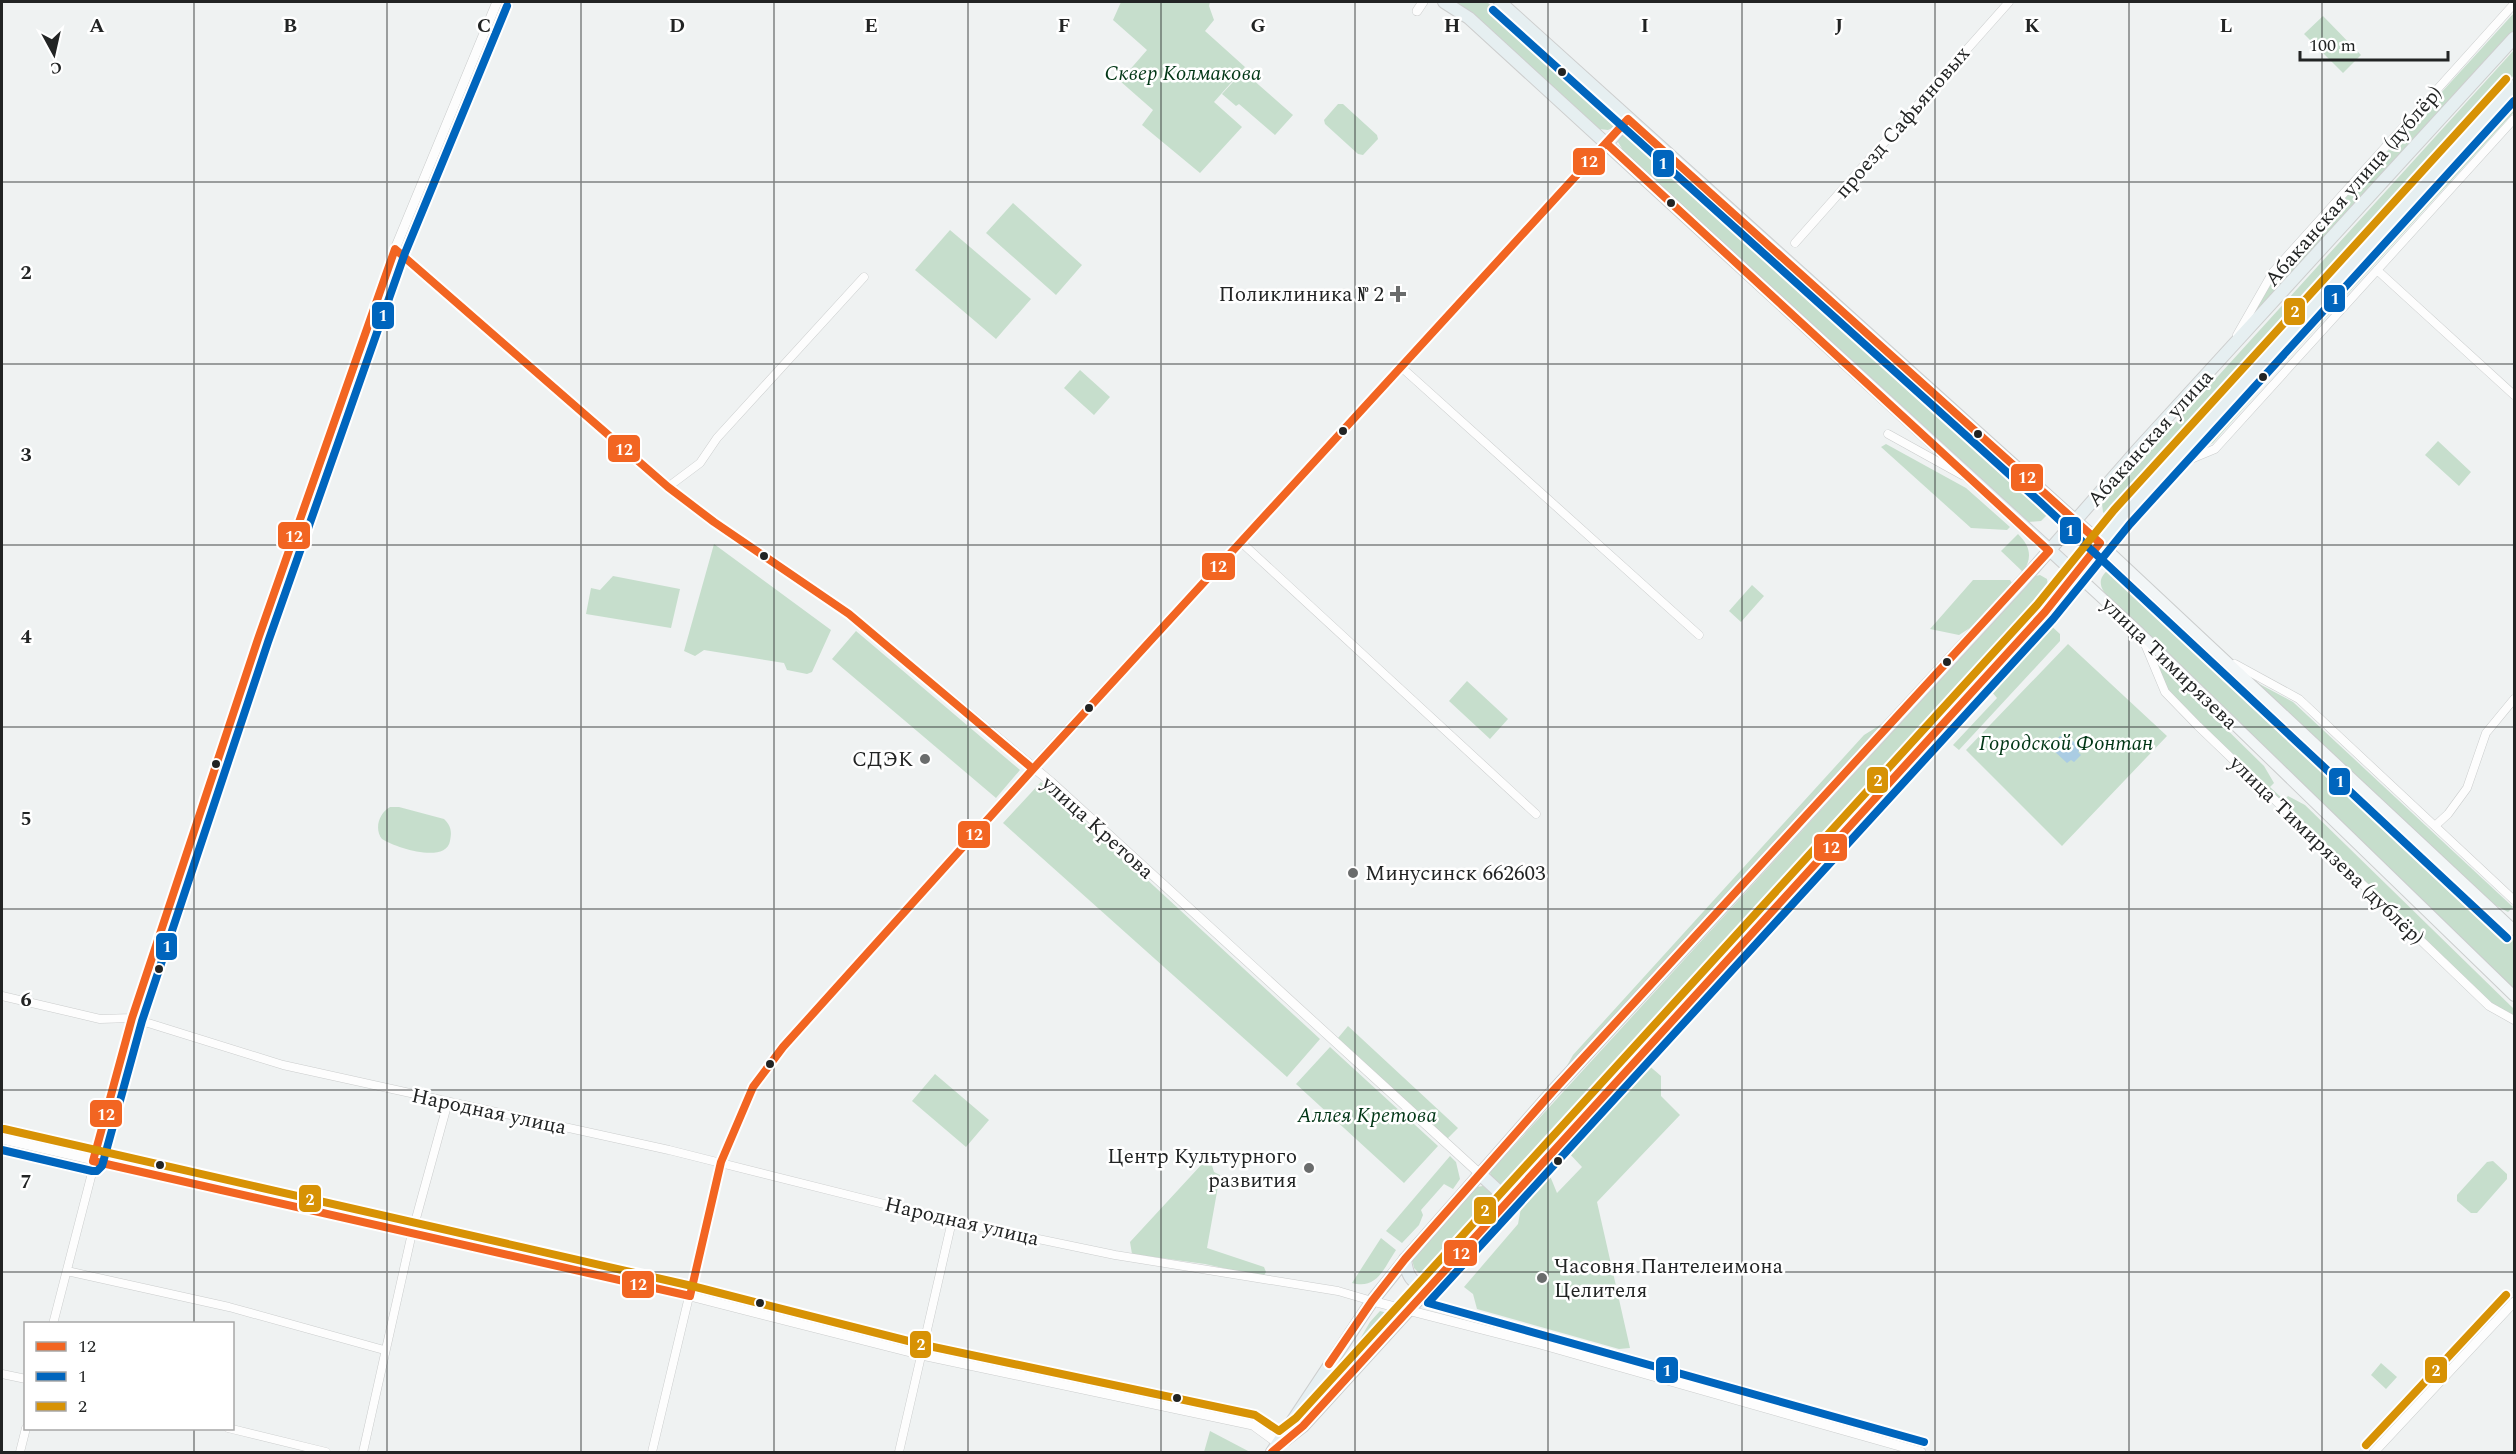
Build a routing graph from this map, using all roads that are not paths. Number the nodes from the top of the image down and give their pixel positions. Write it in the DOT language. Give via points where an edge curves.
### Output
graph roads {
  1 [pos="497,2"];
  2 [pos="1423,2"];
  3 [pos="1444,2"];
  4 [pos="1500,2"];
  5 [pos="2009,2"];
  6 [pos="2514,4"];
  7 [pos="1417,11"];
  8 [pos="2514,38"];
  9 [pos="2514,86"];
  10 [pos="1628,119"];
  11 [pos="2514,119"];
  12 [pos="1607,144"];
  13 [pos="1795,243"];
  14 [pos="395,249"];
  15 [pos="2378,270"];
  16 [pos="864,277"];
  17 [pos="2228,351"];
  18 [pos="1400,366"];
  19 [pos="2514,395"];
  20 [pos="1888,434"];
  21 [pos="2165,470"];
  22 [pos="1974,482"];
  23 [pos="668,487"];
  24 [pos="2075,520"];
  25 [pos="1242,543"];
  26 [pos="2100,543"];
  27 [pos="2049,551"];
  28 [pos="2076,574"];
  29 [pos="2140,633"];
  30 [pos="1699,635"];
  31 [pos="2223,658"];
  32 [pos="2514,699"];
  33 [pos="1033,769"];
  34 [pos="1536,814"];
  35 [pos="2436,825"];
  36 [pos="2514,900"];
  37 [pos="2514,930"];
  38 [pos="2,996"];
  39 [pos="2514,996"];
  40 [pos="132,1018"];
  41 [pos="2514,1020"];
  42 [pos="448,1102"];
  43 [pos="2,1139"];
  44 [pos="93,1161"];
  45 [pos="721,1162"];
  46 [pos="1480,1174"];
  47 [pos="1508,1200"];
  48 [pos="952,1221"];
  49 [pos="412,1233"];
  50 [pos="1405,1260"];
  51 [pos="67,1271"];
  52 [pos="1435,1279"];
  53 [pos="690,1296"];
  54 [pos="1372,1301"];
  55 [pos="2514,1302"];
  56 [pos="1409,1309"];
  57 [pos="53,1322"];
  58 [pos="384,1350"];
  59 [pos="922,1355"];
  60 [pos="2,1374"];
  61 [pos="24,1379"];
  62 [pos="234,1429"];
  63 [pos="26,1430"];
  64 [pos="1275,1448"];
  65 [pos="20,1452"];
  66 [pos="326,1452"];
  67 [pos="363,1452"];
  68 [pos="652,1452"];
  69 [pos="899,1452"];
  70 [pos="1921,1452"];
  71 [pos="2374,1452"];
  1 -- 14 [label="street"];
  2 -- 7 [label="street"];
  3 -- 12 [label="main road, улица Тимирязева" via="1468,18"];
  4 -- 10 [label="main road, улица Тимирязева"];
  5 -- 13 [label="street, проезд Сафьяновых"];
  6 -- 17 [label="street, Абаканская улица (дублёр)" via="2272,272"];
  8 -- 17 [label="main road, Абаканская улица"];
  9 -- 21 [label="main road, Абаканская улица"];
  10 -- 12 [label="main road"];
  10 -- 24 [label="main road, улица Тимирязева"];
  11 -- 15 [label="street"];
  12 -- 18 [label="street"];
  12 -- 22 [label="main road, улица Тимирязева"];
  14 -- 23 [label="street, улица Кретова"];
  14 -- 40 [label="street" via="258,639"];
  15 -- 19 [label="street"];
  15 -- 21 [label="street" via="2215,449"];
  16 -- 23 [label="street" via="717,438 700,463"];
  17 -- 24 [label="main road, Абаканская улица"];
  18 -- 25 [label="street"];
  18 -- 30 [label="street"];
  20 -- 22 [label="street"];
  21 -- 26 [label="main road, Абаканская улица"];
  22 -- 27 [label="main road, улица Тимирязева"];
  23 -- 33 [label="street, улица Кретова" via="849,614"];
  24 -- 26 [label="main road, улица Тимирязева"];
  24 -- 27 [label="main road, Абаканская улица"];
  25 -- 33 [label="street"];
  25 -- 34 [label="street"];
  26 -- 28 [label="main road, Абаканская улица"];
  26 -- 31 [label="main road, улица Тимирязева"];
  27 -- 28 [label="main road, улица Тимирязева"];
  27 -- 46 [label="main road, Абаканская улица"];
  28 -- 29 [label="main road, улица Тимирязева"];
  28 -- 47 [label="main road, Абаканская улица"];
  29 -- 39 [label="main road, улица Тимирязева"];
  29 -- 41 [label="street, улица Тимирязева (дублёр)" via="2165,692 2488,1006"];
  31 -- 35 [label="street" via="2299,699"];
  31 -- 37 [label="main road, улица Тимирязева"];
  32 -- 35 [label="street" via="2486,733 2467,788"];
  33 -- 45 [label="street" via="783,1047 753,1088"];
  33 -- 46 [label="street, улица Кретова"];
  35 -- 36 [label="street"];
  38 -- 40 [label="street, Народная улица" via="100,1019"];
  40 -- 42 [label="street, Народная улица" via="283,1065"];
  40 -- 44 [label="street"];
  42 -- 45 [label="street, Народная улица"];
  42 -- 49 [label="street"];
  43 -- 44 [label="street"];
  44 -- 49 [label="street"];
  44 -- 51 [label="street"];
  45 -- 48 [label="street, Народная улица"];
  45 -- 53 [label="street"];
  46 -- 47 [label="main road"];
  46 -- 50 [label="main road, Абаканская улица"];
  47 -- 52 [label="main road, Абаканская улица"];
  48 -- 54 [label="street, Народная улица" via="1115,1255 1338,1291"];
  48 -- 59 [label="street"];
  49 -- 53 [label="street"];
  49 -- 58 [label="street"];
  50 -- 52 [label="main road" via="1412,1281 1422,1284"];
  50 -- 54 [label="main road, Абаканская улица"];
  51 -- 57 [label="street"];
  51 -- 58 [label="street" via="228,1307"];
  52 -- 56 [label="main road, Абаканская улица"];
  53 -- 59 [label="street"];
  53 -- 68 [label="street"];
  54 -- 56 [label="street, Народная улица"];
  54 -- 64 [label="main road, Абаканская улица"];
  55 -- 71 [label="street"];
  56 -- 64 [label="main road, Абаканская улица" via="1303,1426"];
  56 -- 70 [label="street, Народная улица"];
  58 -- 67 [label="street"];
  59 -- 64 [label="street" via="1253,1425"];
  59 -- 69 [label="street"];
  60 -- 61 [label="street"];
  62 -- 66 [label="street"];
  63 -- 65 [label="street"];
}
